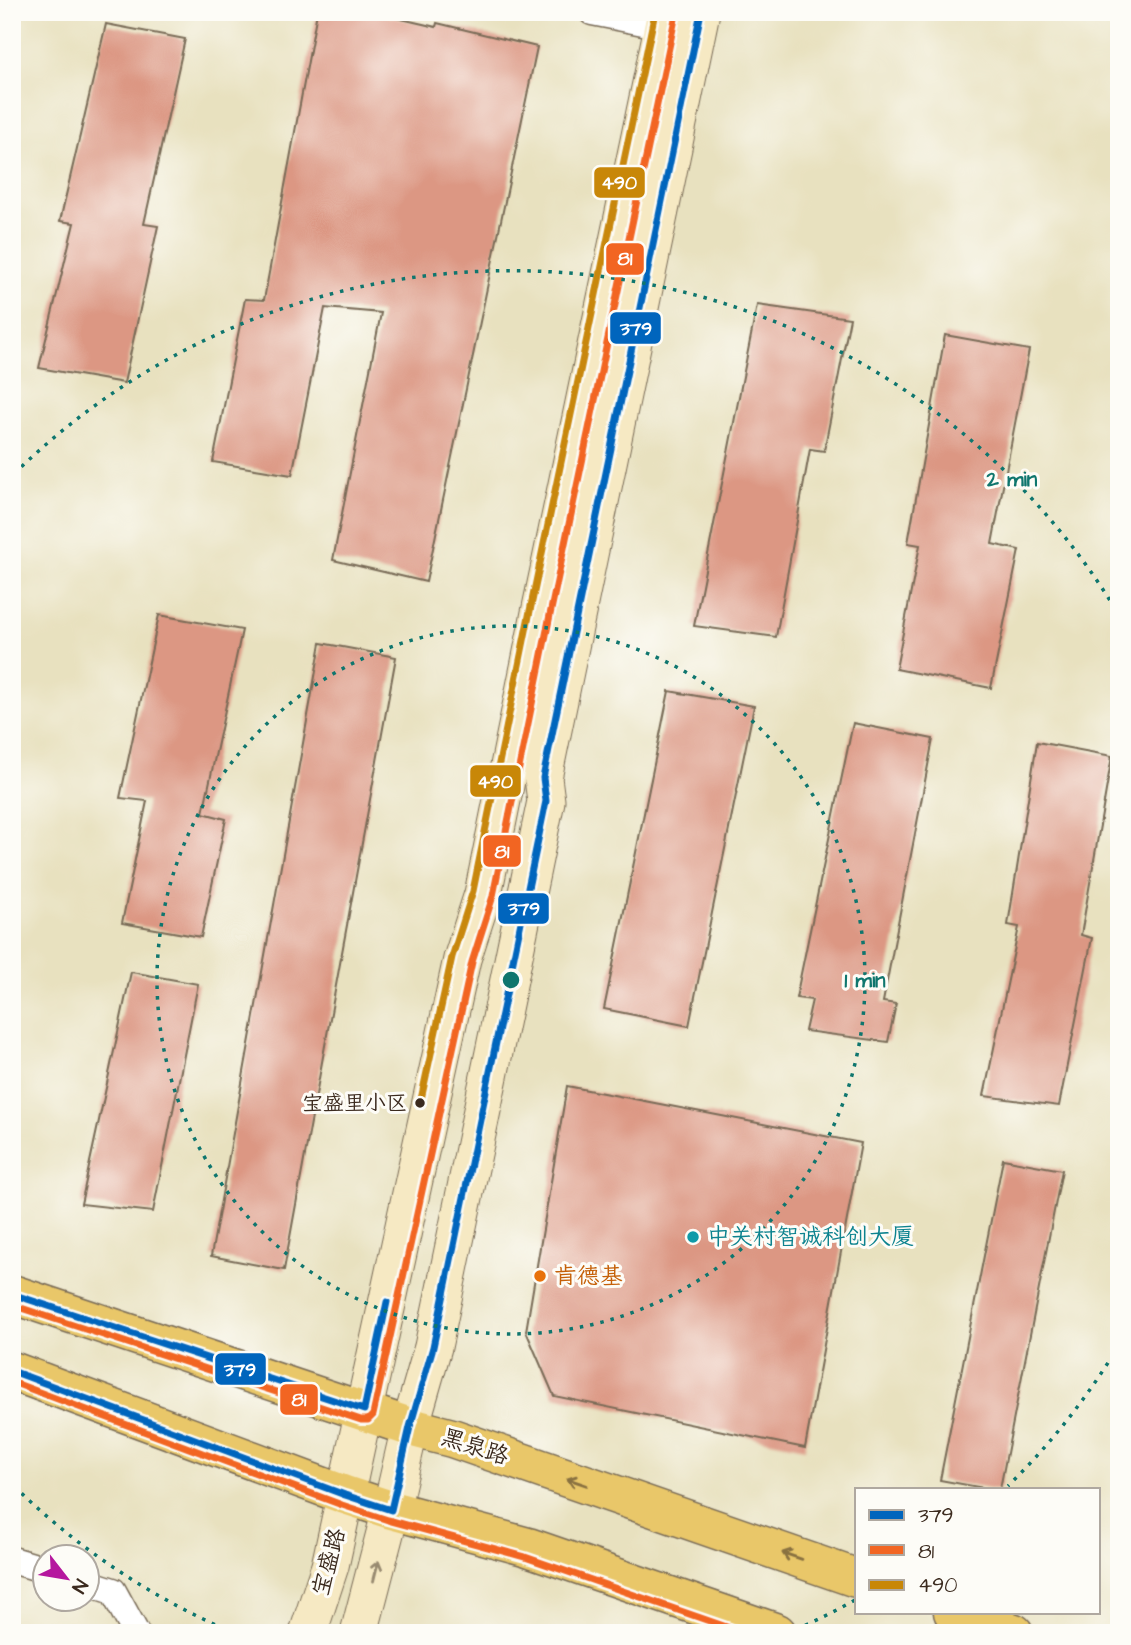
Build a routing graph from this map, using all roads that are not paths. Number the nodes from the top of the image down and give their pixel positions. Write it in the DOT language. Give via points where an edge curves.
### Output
graph roads {
  1 [pos="592,12"];
  2 [pos="701,12"];
  3 [pos="665,19"];
  4 [pos="12,1294"];
  5 [pos="12,1371"];
  6 [pos="364,1410"];
  7 [pos="410,1427"];
  8 [pos="345,1495"];
  9 [pos="391,1510"];
  10 [pos="12,1560"];
  11 [pos="32,1566"];
  12 [pos="855,1578"];
  13 [pos="102,1587"];
  14 [pos="959,1614"];
  15 [pos="136,1633"];
  16 [pos="308,1633"];
  17 [pos="359,1633"];
  18 [pos="777,1633"];
  19 [pos="1014,1633"];
  1 -- 3 [label="street"];
  2 -- 7 [label="street, 宝盛路" via="543,778 546,801 433,1347"];
  3 -- 6 [label="street, 宝盛路" via="483,894 462,959"];
  4 -- 6 [label="main road, 黑泉路"];
  5 -- 8 [label="main road"];
  6 -- 7 [label="main road, 黑泉路"];
  6 -- 8 [label="street, 宝盛路"];
  7 -- 9 [label="street, 宝盛路"];
  12 -- 7 [label="main road, 黑泉路, one-way"];
  8 -- 9 [label="main road"];
  8 -- 16 [label="street, 宝盛路" via="330,1566"];
  17 -- 9 [label="street, 宝盛路, one-way"];
  9 -- 18 [label="main road" via="528,1547"];
  10 -- 11 [label="street"];
  13 -- 15 [label="street" via="113,1591"];
  14 -- 19 [label="main road"];
}
